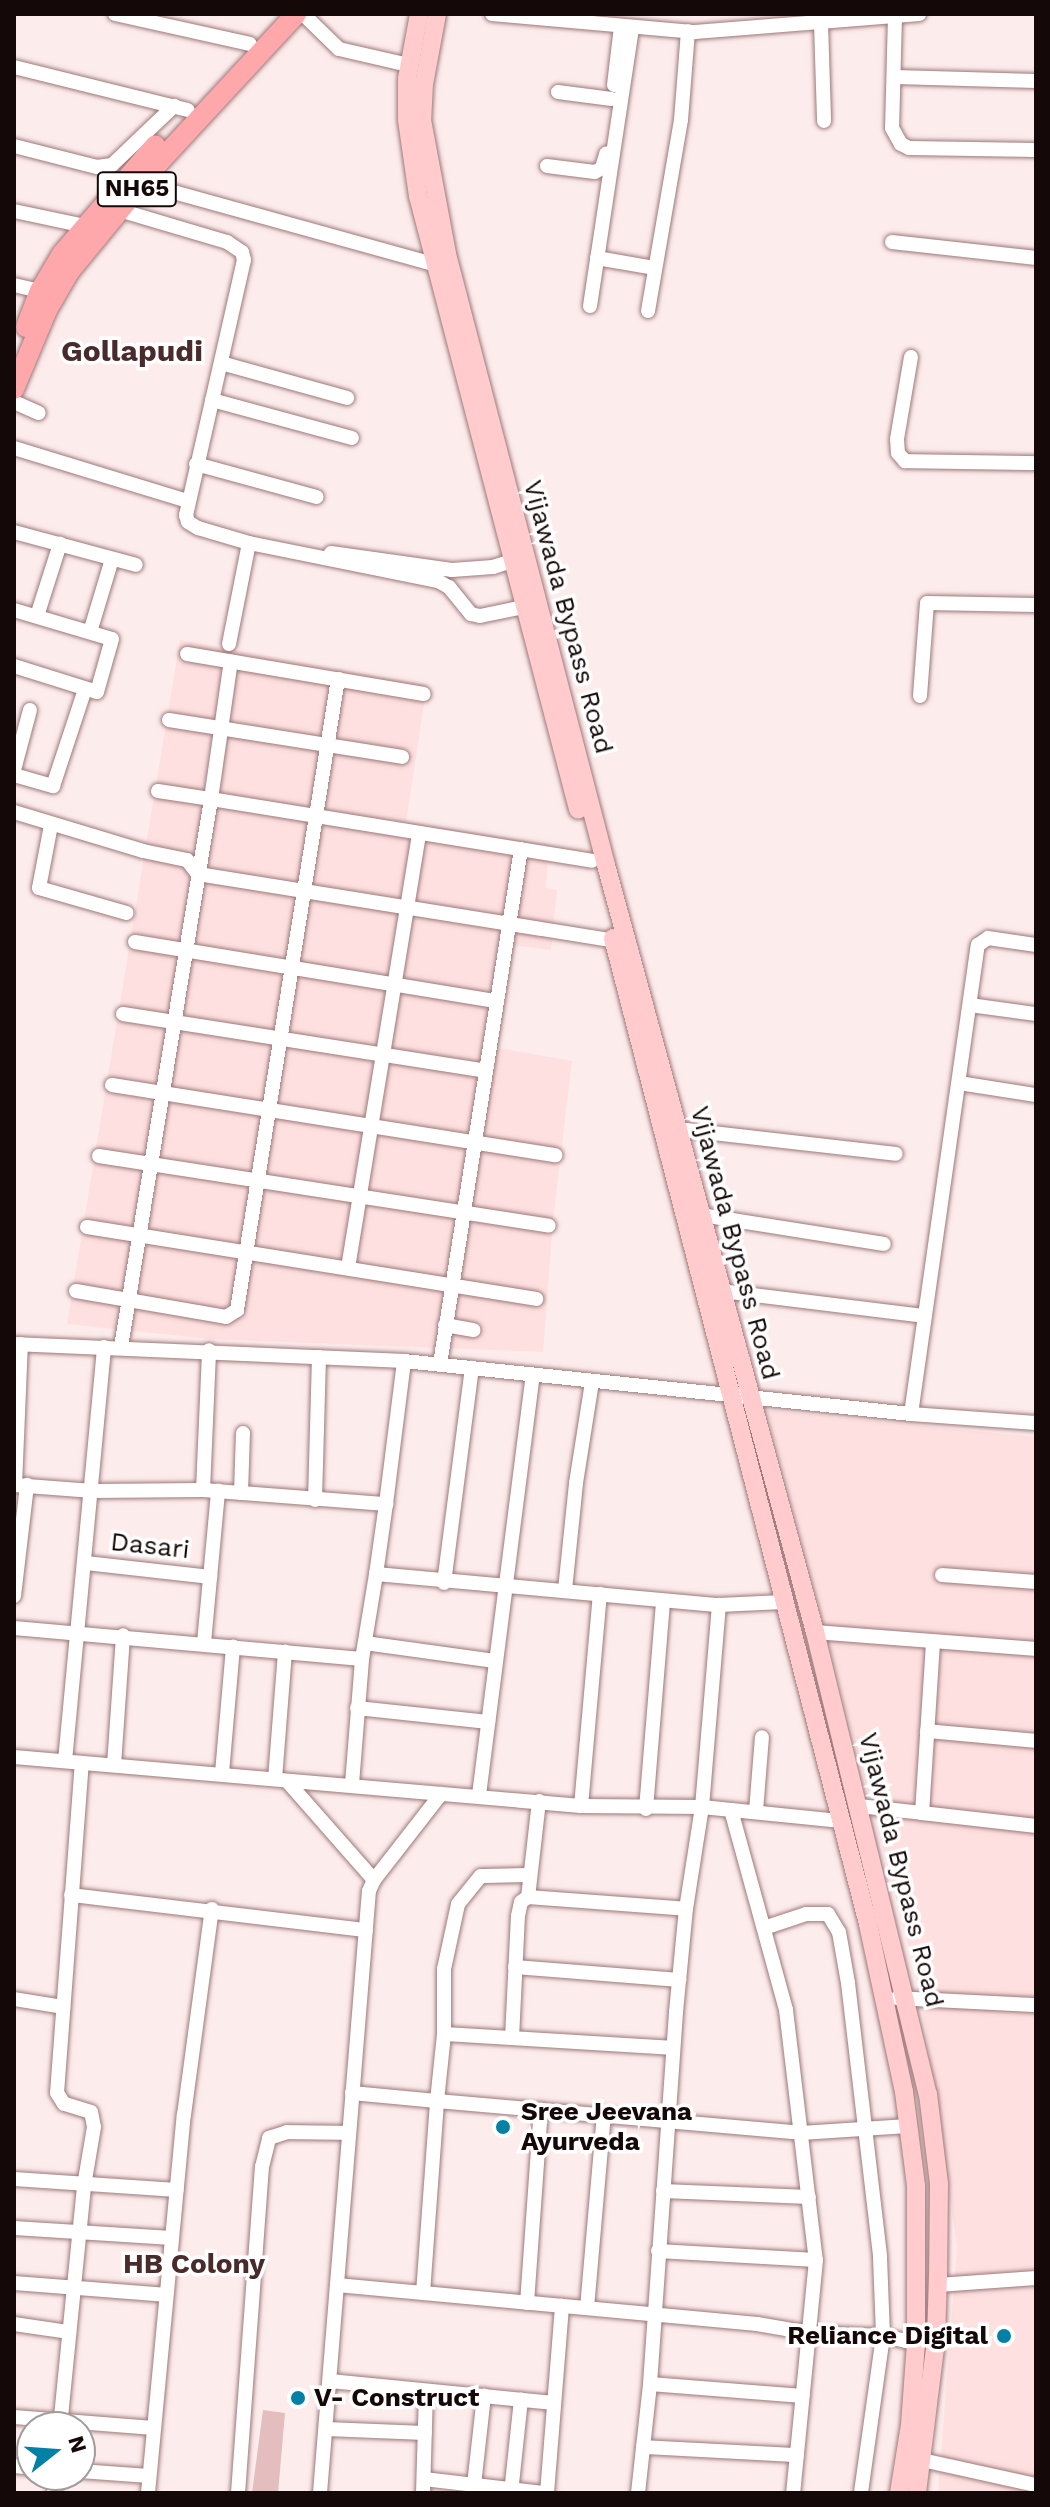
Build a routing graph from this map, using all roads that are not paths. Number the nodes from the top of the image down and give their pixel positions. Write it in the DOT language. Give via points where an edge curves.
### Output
graph roads {
  1 [pos="115,14"];
  2 [pos="277,14"];
  3 [pos="296,14"];
  4 [pos="303,14"];
  5 [pos="419,14"];
  6 [pos="437,14"];
  7 [pos="492,14"];
  8 [pos="919,14"];
  9 [pos="895,16"];
  10 [pos="821,23"];
  11 [pos="627,26"];
  12 [pos="688,31"];
  13 [pos="250,44"];
  14 [pos="409,65"];
  15 [pos="14,67"];
  16 [pos="895,77"];
  17 [pos="1036,81"];
  18 [pos="558,92"];
  19 [pos="612,99"];
  20 [pos="181,108"];
  21 [pos="824,121"];
  22 [pos="14,146"];
  23 [pos="1036,150"];
  24 [pos="547,166"];
  25 [pos="141,183"];
  26 [pos="119,210"];
  27 [pos="14,211"];
  28 [pos="85,226"];
  29 [pos="892,242"];
  30 [pos="597,258"];
  31 [pos="1036,258"];
  32 [pos="434,264"];
  33 [pos="655,268"];
  34 [pos="14,285"];
  35 [pos="40,291"];
  36 [pos="590,306"];
  37 [pos="648,311"];
  38 [pos="14,357"];
  39 [pos="911,357"];
  40 [pos="221,363"];
  41 [pos="14,389"];
  42 [pos="347,398"];
  43 [pos="212,400"];
  44 [pos="14,402"];
  45 [pos="39,413"];
  46 [pos="352,438"];
  47 [pos="14,448"];
  48 [pos="1036,463"];
  49 [pos="196,464"];
  50 [pos="317,497"];
  51 [pos="187,501"];
  52 [pos="14,532"];
  53 [pos="249,543"];
  54 [pos="60,544"];
  55 [pos="331,553"];
  56 [pos="112,559"];
  57 [pos="512,561"];
  58 [pos="136,565"];
  59 [pos="1036,605"];
  60 [pos="524,607"];
  61 [pos="14,610"];
  62 [pos="37,616"];
  63 [pos="90,632"];
  64 [pos="229,644"];
  65 [pos="187,654"];
  66 [pos="231,661"];
  67 [pos="14,666"];
  68 [pos="338,679"];
  69 [pos="85,689"];
  70 [pos="424,694"];
  71 [pos="920,696"];
  72 [pos="30,710"];
  73 [pos="169,720"];
  74 [pos="222,729"];
  75 [pos="328,745"];
  76 [pos="402,757"];
  77 [pos="14,772"];
  78 [pos="158,791"];
  79 [pos="211,799"];
  80 [pos="14,812"];
  81 [pos="315,818"];
  82 [pos="51,825"];
  83 [pos="419,835"];
  84 [pos="521,849"];
  85 [pos="592,861"];
  86 [pos="198,874"];
  87 [pos="304,892"];
  88 [pos="406,909"];
  89 [pos="127,913"];
  90 [pos="509,926"];
  91 [pos="135,942"];
  92 [pos="621,942"];
  93 [pos="1036,945"];
  94 [pos="185,950"];
  95 [pos="293,969"];
  96 [pos="394,984"];
  97 [pos="497,1001"];
  98 [pos="970,1005"];
  99 [pos="123,1014"];
  100 [pos="1036,1014"];
  101 [pos="173,1020"];
  102 [pos="281,1039"];
  103 [pos="384,1054"];
  104 [pos="486,1071"];
  105 [pos="959,1083"];
  106 [pos="112,1085"];
  107 [pos="161,1093"];
  108 [pos="1036,1095"];
  109 [pos="268,1111"];
  110 [pos="372,1127"];
  111 [pos="678,1129"];
  112 [pos="475,1142"];
  113 [pos="896,1154"];
  114 [pos="556,1155"];
  115 [pos="99,1156"];
  116 [pos="151,1162"];
  117 [pos="257,1179"];
  118 [pos="360,1195"];
  119 [pos="464,1212"];
  120 [pos="701,1215"];
  121 [pos="549,1226"];
  122 [pos="87,1227"];
  123 [pos="139,1233"];
  124 [pos="884,1244"];
  125 [pos="245,1251"];
  126 [pos="348,1268"];
  127 [pos="452,1285"];
  128 [pos="76,1291"];
  129 [pos="721,1291"];
  130 [pos="536,1299"];
  131 [pos="129,1301"];
  132 [pos="924,1316"];
  133 [pos="445,1325"];
  134 [pos="474,1330"];
  135 [pos="18,1344"];
  136 [pos="104,1347"];
  137 [pos="121,1347"];
  138 [pos="209,1350"];
  139 [pos="319,1357"];
  140 [pos="404,1361"];
  141 [pos="440,1364"];
  142 [pos="472,1368"];
  143 [pos="533,1375"];
  144 [pos="592,1382"];
  145 [pos="740,1396"];
  146 [pos="911,1414"];
  147 [pos="1036,1423"];
  148 [pos="243,1433"];
  149 [pos="18,1485"];
  150 [pos="93,1491"];
  151 [pos="210,1491"];
  152 [pos="241,1493"];
  153 [pos="315,1500"];
  154 [pos="386,1504"];
  155 [pos="86,1563"];
  156 [pos="376,1574"];
  157 [pos="942,1575"];
  158 [pos="210,1577"];
  159 [pos="1036,1582"];
  160 [pos="444,1583"];
  161 [pos="504,1586"];
  162 [pos="565,1590"];
  163 [pos="600,1594"];
  164 [pos="14,1596"];
  165 [pos="663,1601"];
  166 [pos="783,1602"];
  167 [pos="719,1605"];
  168 [pos="14,1628"];
  169 [pos="79,1631"];
  170 [pos="815,1632"];
  171 [pos="123,1635"];
  172 [pos="933,1642"];
  173 [pos="204,1643"];
  174 [pos="365,1643"];
  175 [pos="233,1646"];
  176 [pos="1036,1649"];
  177 [pos="285,1651"];
  178 [pos="362,1659"];
  179 [pos="495,1661"];
  180 [pos="357,1708"];
  181 [pos="488,1722"];
  182 [pos="927,1731"];
  183 [pos="762,1737"];
  184 [pos="1036,1741"];
  185 [pos="14,1757"];
  186 [pos="65,1761"];
  187 [pos="82,1763"];
  188 [pos="114,1765"];
  189 [pos="222,1773"];
  190 [pos="281,1780"];
  191 [pos="352,1784"];
  192 [pos="441,1794"];
  193 [pos="479,1795"];
  194 [pos="539,1801"];
  195 [pos="581,1806"];
  196 [pos="859,1806"];
  197 [pos="702,1807"];
  198 [pos="646,1809"];
  199 [pos="731,1810"];
  200 [pos="756,1811"];
  201 [pos="922,1813"];
  202 [pos="841,1821"];
  203 [pos="1036,1826"];
  204 [pos="530,1875"];
  205 [pos="374,1880"];
  206 [pos="71,1895"];
  207 [pos="528,1897"];
  208 [pos="212,1909"];
  209 [pos="686,1909"];
  210 [pos="764,1928"];
  211 [pos="366,1930"];
  212 [pos="515,1967"];
  213 [pos="679,1980"];
  214 [pos="906,1996"];
  215 [pos="14,1999"];
  216 [pos="884,2001"];
  217 [pos="1036,2005"];
  218 [pos="63,2007"];
  219 [pos="444,2034"];
  220 [pos="512,2038"];
  221 [pos="672,2048"];
  222 [pos="352,2093"];
  223 [pos="437,2101"];
  224 [pos="541,2110"];
  225 [pos="604,2115"];
  226 [pos="666,2123"];
  227 [pos="908,2126"];
  228 [pos="866,2129"];
  229 [pos="349,2133"];
  230 [pos="801,2133"];
  231 [pos="14,2179"];
  232 [pos="84,2186"];
  233 [pos="177,2190"];
  234 [pos="663,2191"];
  235 [pos="809,2197"];
  236 [pos="14,2228"];
  237 [pos="79,2233"];
  238 [pos="172,2238"];
  239 [pos="658,2251"];
  240 [pos="816,2260"];
  241 [pos="1036,2278"];
  242 [pos="14,2283"];
  243 [pos="337,2285"];
  244 [pos="938,2285"];
  245 [pos="76,2287"];
  246 [pos="423,2293"];
  247 [pos="165,2295"];
  248 [pos="527,2303"];
  249 [pos="562,2306"];
  250 [pos="587,2308"];
  251 [pos="654,2315"];
  252 [pos="14,2324"];
  253 [pos="69,2332"];
  254 [pos="809,2333"];
  255 [pos="883,2336"];
  256 [pos="916,2343"];
  257 [pos="330,2381"];
  258 [pos="650,2384"];
  259 [pos="426,2391"];
  260 [pos="484,2396"];
  261 [pos="803,2396"];
  262 [pos="521,2400"];
  263 [pos="554,2403"];
  264 [pos="61,2411"];
  265 [pos="96,2426"];
  266 [pos="154,2428"];
  267 [pos="326,2429"];
  268 [pos="425,2433"];
  269 [pos="643,2447"];
  270 [pos="797,2455"];
  271 [pos="922,2460"];
  272 [pos="96,2472"];
  273 [pos="149,2476"];
  274 [pos="474,2485"];
  275 [pos="1036,2485"];
  276 [pos="423,2486"];
  277 [pos="511,2492"];
  278 [pos="148,2493"];
  279 [pos="238,2493"];
  280 [pos="320,2493"];
  281 [pos="545,2493"];
  282 [pos="638,2493"];
  283 [pos="793,2493"];
  284 [pos="861,2493"];
  285 [pos="899,2493"];
  286 [pos="917,2493"];
  1 -- 13 [label="street"];
  2 -- 13 [label="highway, NH65"];
  3 -- 25 [label="highway, NH65"];
  4 -- 14 [label="street" via="339,49"];
  5 -- 14 [label="main road, Vijawada Bypass Road"];
  6 -- 92 [label="main road, Vijawada Bypass Road" via="424,84 426,155"];
  7 -- 11 [label="street"];
  8 -- 9 [label="street"];
  9 -- 10 [label="street"];
  9 -- 16 [label="street"];
  10 -- 12 [label="street"];
  10 -- 21 [label="street"];
  11 -- 12 [label="street"];
  11 -- 19 [label="street"];
  11 -- 30 [label="street"];
  12 -- 33 [label="street" via="681,120"];
  13 -- 20 [label="highway, NH65"];
  14 -- 32 [label="main road, Vijawada Bypass Road" via="411,154"];
  15 -- 20 [label="street"];
  16 -- 17 [label="street"];
  16 -- 23 [label="street" via="892,128 901,144"];
  18 -- 19 [label="street"];
  19 -- 24 [label="street" via="602,168 595,172"];
  20 -- 22 [label="street" via="112,165 97,167"];
  20 -- 28 [label="highway, NH65"];
  25 -- 26 [label="highway, NH65"];
  25 -- 32 [label="street"];
  26 -- 40 [label="street" via="227,242 242,252"];
  26 -- 41 [label="highway, NH65" via="69,272"];
  27 -- 28 [label="street"];
  28 -- 35 [label="highway, NH65"];
  29 -- 31 [label="street"];
  30 -- 33 [label="street"];
  30 -- 36 [label="street"];
  32 -- 57 [label="main road, Vijawada Bypass Road"];
  33 -- 37 [label="street"];
  34 -- 35 [label="street"];
  35 -- 38 [label="highway, NH65"];
  39 -- 48 [label="street" via="897,439 905,461"];
  40 -- 42 [label="street"];
  40 -- 43 [label="street"];
  43 -- 46 [label="street"];
  43 -- 49 [label="street"];
  44 -- 45 [label="street"];
  47 -- 51 [label="street"];
  49 -- 50 [label="street"];
  49 -- 51 [label="street"];
  51 -- 53 [label="street" via="186,515 193,526"];
  52 -- 54 [label="street"];
  53 -- 60 [label="street" via="438,581 471,614"];
  53 -- 64 [label="street"];
  54 -- 56 [label="street"];
  54 -- 62 [label="street"];
  55 -- 57 [label="street" via="452,570"];
  56 -- 58 [label="street"];
  56 -- 63 [label="street"];
  57 -- 60 [label="main road, Vijawada Bypass Road"];
  59 -- 71 [label="street" via="927,603"];
  60 -- 85 [label="main road, Vijawada Bypass Road"];
  61 -- 62 [label="street"];
  62 -- 63 [label="street"];
  63 -- 69 [label="street" via="112,639 97,692"];
  65 -- 66 [label="street"];
  66 -- 68 [label="street"];
  66 -- 74 [label="street"];
  67 -- 69 [label="street"];
  68 -- 70 [label="street"];
  68 -- 75 [label="street"];
  69 -- 77 [label="street" via="53,786"];
  72 -- 77 [label="street"];
  73 -- 74 [label="street"];
  74 -- 75 [label="street"];
  74 -- 79 [label="street"];
  75 -- 76 [label="street"];
  75 -- 81 [label="street"];
  78 -- 79 [label="street"];
  79 -- 81 [label="street"];
  79 -- 86 [label="street"];
  80 -- 82 [label="street"];
  81 -- 83 [label="street"];
  81 -- 87 [label="street"];
  82 -- 86 [label="street" via="187,860"];
  82 -- 89 [label="street" via="39,888"];
  83 -- 84 [label="street"];
  83 -- 88 [label="street"];
  84 -- 85 [label="street"];
  84 -- 90 [label="street"];
  85 -- 92 [label="main road, Vijawada Bypass Road"];
  86 -- 87 [label="street"];
  86 -- 94 [label="street"];
  87 -- 88 [label="street"];
  87 -- 95 [label="street"];
  88 -- 90 [label="street"];
  88 -- 96 [label="street"];
  90 -- 92 [label="street"];
  90 -- 97 [label="street"];
  91 -- 94 [label="street"];
  92 -- 111 [label="main road, Vijawada Bypass Road"];
  92 -- 145 [label="main road, Vijawada Bypass Road"];
  93 -- 98 [label="street" via="981,940"];
  94 -- 95 [label="street"];
  94 -- 101 [label="street"];
  95 -- 96 [label="street"];
  95 -- 102 [label="street"];
  96 -- 97 [label="street"];
  96 -- 103 [label="street"];
  97 -- 104 [label="street"];
  98 -- 100 [label="street"];
  98 -- 105 [label="street"];
  99 -- 101 [label="street"];
  101 -- 102 [label="street"];
  101 -- 107 [label="street"];
  102 -- 103 [label="street"];
  102 -- 109 [label="street"];
  103 -- 104 [label="street"];
  103 -- 110 [label="street"];
  104 -- 112 [label="street"];
  105 -- 108 [label="street"];
  105 -- 132 [label="street"];
  106 -- 107 [label="street"];
  107 -- 109 [label="street"];
  107 -- 116 [label="street"];
  109 -- 110 [label="street"];
  109 -- 117 [label="street"];
  110 -- 112 [label="street"];
  110 -- 118 [label="street"];
  111 -- 113 [label="street"];
  111 -- 120 [label="main road, Vijawada Bypass Road"];
  112 -- 114 [label="street"];
  112 -- 119 [label="street"];
  115 -- 116 [label="street"];
  116 -- 117 [label="street"];
  116 -- 123 [label="street"];
  117 -- 118 [label="street"];
  117 -- 125 [label="street"];
  118 -- 119 [label="street"];
  118 -- 126 [label="street"];
  119 -- 121 [label="street"];
  119 -- 127 [label="street"];
  120 -- 124 [label="street"];
  120 -- 129 [label="main road, Vijawada Bypass Road"];
  122 -- 123 [label="street"];
  123 -- 125 [label="street"];
  123 -- 131 [label="street"];
  125 -- 126 [label="street"];
  125 -- 131 [label="street" via="233,1315"];
  126 -- 127 [label="street"];
  127 -- 130 [label="street"];
  127 -- 133 [label="street"];
  128 -- 131 [label="street"];
  129 -- 132 [label="street"];
  129 -- 145 [label="main road, Vijawada Bypass Road"];
  131 -- 137 [label="street"];
  132 -- 146 [label="street"];
  133 -- 134 [label="street"];
  133 -- 141 [label="street"];
  135 -- 136 [label="street"];
  135 -- 149 [label="street"];
  136 -- 137 [label="street"];
  136 -- 150 [label="street"];
  137 -- 138 [label="street"];
  138 -- 139 [label="street"];
  138 -- 151 [label="street"];
  139 -- 140 [label="street"];
  139 -- 153 [label="street"];
  140 -- 141 [label="street"];
  140 -- 154 [label="street"];
  141 -- 142 [label="street"];
  142 -- 143 [label="street"];
  142 -- 160 [label="street"];
  143 -- 144 [label="street"];
  143 -- 161 [label="street"];
  144 -- 145 [label="street"];
  144 -- 162 [label="street"];
  145 -- 146 [label="street"];
  145 -- 166 [label="main road, Vijawada Bypass Road"];
  145 -- 170 [label="main road, Vijawada Bypass Road"];
  146 -- 147 [label="street"];
  148 -- 152 [label="street"];
  149 -- 150 [label="street"];
  149 -- 164 [label="street"];
  150 -- 151 [label="street"];
  150 -- 155 [label="street"];
  151 -- 152 [label="street"];
  151 -- 158 [label="street"];
  152 -- 153 [label="street"];
  153 -- 154 [label="street"];
  154 -- 156 [label="street"];
  155 -- 158 [label="street, Dasari"];
  155 -- 169 [label="street"];
  156 -- 160 [label="street"];
  156 -- 174 [label="street"];
  157 -- 159 [label="street"];
  158 -- 173 [label="street"];
  160 -- 161 [label="street"];
  161 -- 162 [label="street"];
  161 -- 179 [label="street"];
  162 -- 163 [label="street"];
  163 -- 165 [label="street"];
  163 -- 195 [label="street"];
  165 -- 167 [label="street"];
  165 -- 198 [label="street"];
  166 -- 167 [label="street"];
  166 -- 202 [label="main road, Vijawada Bypass Road"];
  167 -- 197 [label="street"];
  168 -- 169 [label="street"];
  169 -- 171 [label="street"];
  169 -- 186 [label="street"];
  170 -- 172 [label="street"];
  170 -- 196 [label="main road, Vijawada Bypass Road"];
  171 -- 173 [label="street"];
  171 -- 188 [label="street"];
  172 -- 176 [label="street"];
  172 -- 182 [label="street"];
  173 -- 175 [label="street"];
  174 -- 178 [label="street"];
  174 -- 179 [label="street"];
  175 -- 177 [label="street"];
  175 -- 189 [label="street"];
  177 -- 178 [label="street"];
  177 -- 190 [label="street"];
  178 -- 180 [label="street"];
  179 -- 181 [label="street"];
  180 -- 181 [label="street"];
  180 -- 191 [label="street"];
  181 -- 193 [label="street"];
  182 -- 184 [label="street"];
  182 -- 201 [label="street"];
  183 -- 200 [label="street"];
  185 -- 186 [label="street"];
  186 -- 187 [label="street"];
  187 -- 188 [label="street"];
  187 -- 206 [label="street"];
  188 -- 189 [label="street"];
  189 -- 190 [label="street"];
  190 -- 191 [label="street"];
  190 -- 205 [label="street"];
  191 -- 192 [label="street"];
  192 -- 193 [label="street"];
  192 -- 205 [label="street"];
  193 -- 194 [label="street"];
  194 -- 195 [label="street"];
  194 -- 204 [label="street"];
  195 -- 198 [label="street"];
  196 -- 201 [label="street"];
  196 -- 214 [label="main road, Vijawada Bypass Road"];
  197 -- 198 [label="street"];
  197 -- 199 [label="street"];
  197 -- 209 [label="street"];
  199 -- 200 [label="street"];
  199 -- 210 [label="street"];
  200 -- 202 [label="street"];
  201 -- 203 [label="street"];
  202 -- 216 [label="main road, Vijawada Bypass Road"];
  204 -- 207 [label="street"];
  204 -- 219 [label="street" via="481,1876 458,1904 444,1969"];
  205 -- 211 [label="street"];
  206 -- 208 [label="street"];
  206 -- 218 [label="street"];
  207 -- 209 [label="street"];
  207 -- 212 [label="street" via="518,1916"];
  208 -- 211 [label="street"];
  208 -- 233 [label="street"];
  209 -- 213 [label="street"];
  210 -- 228 [label="street" via="821,1912 834,1920 848,1983"];
  210 -- 230 [label="street" via="786,2010"];
  211 -- 222 [label="street"];
  212 -- 213 [label="street"];
  212 -- 220 [label="street"];
  213 -- 221 [label="street"];
  214 -- 216 [label="street"];
  214 -- 217 [label="street"];
  214 -- 244 [label="main road, Vijawada Bypass Road" via="933,2125"];
  215 -- 218 [label="street"];
  216 -- 227 [label="main road, Vijawada Bypass Road"];
  218 -- 232 [label="street" via="57,2093 64,2104 85,2108 94,2118"];
  219 -- 220 [label="street"];
  219 -- 223 [label="street"];
  220 -- 221 [label="street"];
  221 -- 226 [label="street"];
  222 -- 223 [label="street"];
  222 -- 229 [label="street"];
  223 -- 224 [label="street"];
  223 -- 246 [label="street"];
  224 -- 225 [label="street"];
  224 -- 248 [label="street"];
  225 -- 226 [label="street"];
  225 -- 250 [label="street"];
  226 -- 230 [label="street"];
  226 -- 234 [label="street"];
  227 -- 228 [label="street"];
  227 -- 256 [label="main road, Vijawada Bypass Road" via="916,2186"];
  228 -- 230 [label="street"];
  228 -- 255 [label="street"];
  229 -- 243 [label="street"];
  229 -- 279 [label="street" via="287,2132 269,2138 262,2167"];
  230 -- 235 [label="street"];
  231 -- 232 [label="street"];
  232 -- 233 [label="street"];
  232 -- 237 [label="street"];
  233 -- 238 [label="street"];
  234 -- 235 [label="street"];
  234 -- 239 [label="street"];
  235 -- 240 [label="street"];
  236 -- 237 [label="street"];
  237 -- 238 [label="street"];
  237 -- 245 [label="street"];
  238 -- 247 [label="street"];
  239 -- 240 [label="street"];
  239 -- 251 [label="street"];
  240 -- 254 [label="street"];
  241 -- 244 [label="street"];
  242 -- 245 [label="street"];
  243 -- 246 [label="street"];
  243 -- 257 [label="street"];
  244 -- 271 [label="main road, Vijawada Bypass Road"];
  245 -- 247 [label="street"];
  245 -- 253 [label="street"];
  246 -- 248 [label="street"];
  247 -- 266 [label="street"];
  248 -- 249 [label="street"];
  249 -- 250 [label="street"];
  249 -- 263 [label="street"];
  250 -- 251 [label="street"];
  251 -- 254 [label="street"];
  251 -- 258 [label="street"];
  252 -- 253 [label="street"];
  253 -- 264 [label="street"];
  254 -- 255 [label="street"];
  254 -- 261 [label="street"];
  255 -- 256 [label="street"];
  255 -- 284 [label="street"];
  256 -- 285 [label="main road, Vijawada Bypass Road"];
  257 -- 259 [label="street"];
  257 -- 267 [label="street"];
  258 -- 261 [label="street"];
  258 -- 269 [label="street"];
  259 -- 260 [label="street"];
  259 -- 268 [label="street"];
  260 -- 262 [label="street"];
  260 -- 274 [label="street"];
  261 -- 270 [label="street"];
  262 -- 263 [label="street"];
  262 -- 277 [label="street"];
  263 -- 281 [label="street"];
  265 -- 266 [label="street"];
  266 -- 273 [label="street"];
  267 -- 268 [label="street"];
  267 -- 280 [label="street"];
  268 -- 276 [label="street"];
  269 -- 270 [label="street"];
  269 -- 282 [label="street"];
  270 -- 283 [label="street"];
  271 -- 275 [label="street"];
  271 -- 286 [label="main road, Vijawada Bypass Road"];
  272 -- 273 [label="street"];
  273 -- 278 [label="street"];
  274 -- 276 [label="street"];
  274 -- 277 [label="street"];
  277 -- 281 [label="street"];
}
